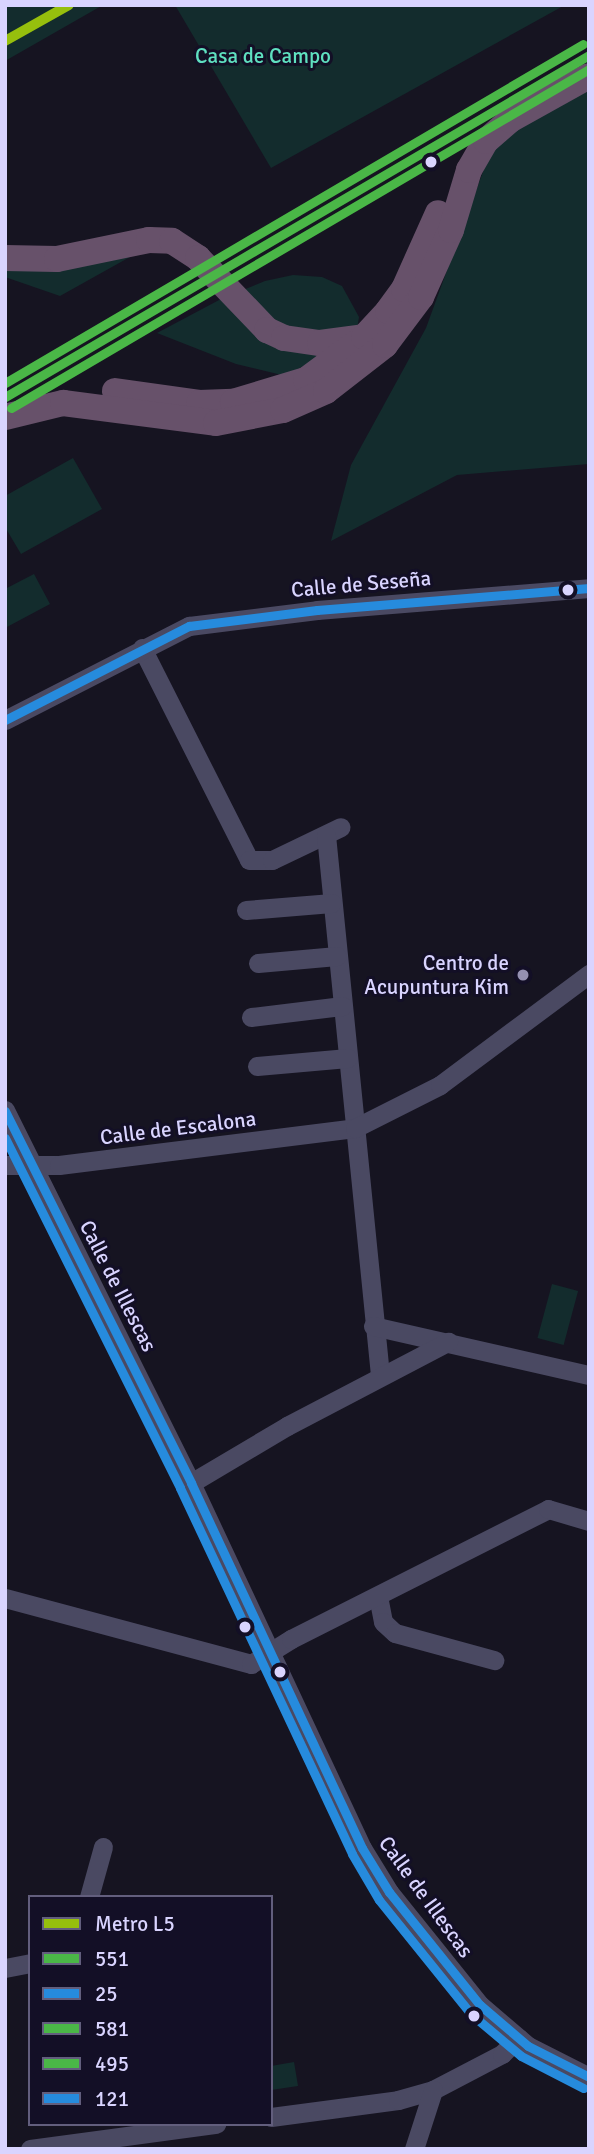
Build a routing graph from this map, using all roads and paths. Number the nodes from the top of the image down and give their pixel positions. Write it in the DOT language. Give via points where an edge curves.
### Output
graph roads {
  1 [pos="589,61"];
  2 [pos="589,76"];
  3 [pos="5,258"];
  4 [pos="364,337"];
  5 [pos="5,401"];
  6 [pos="5,417"];
  7 [pos="589,588"];
  8 [pos="142,648"];
  9 [pos="5,720"];
  10 [pos="332,903"];
  11 [pos="246,910"];
  12 [pos="337,956"];
  13 [pos="258,963"];
  14 [pos="589,974"];
  15 [pos="342,1006"];
  16 [pos="251,1017"];
  17 [pos="348,1058"];
  18 [pos="257,1066"];
  19 [pos="5,1110"];
  20 [pos="355,1128"];
  21 [pos="31,1164"];
  22 [pos="5,1165"];
  23 [pos="373,1326"];
  24 [pos="448,1342"];
  25 [pos="380,1375"];
  26 [pos="589,1375"];
  27 [pos="191,1483"];
  28 [pos="589,1521"];
  29 [pos="378,1596"];
  30 [pos="5,1598"];
  31 [pos="269,1653"];
  32 [pos="494,1660"];
  33 [pos="103,1847"];
  34 [pos="90,1895"];
  35 [pos="28,1964"];
  36 [pos="5,1968"];
  37 [pos="518,2038"];
  38 [pos="589,2077"];
  39 [pos="433,2090"];
  40 [pos="273,2117"];
  41 [pos="201,2126"];
  42 [pos="30,2149"];
  43 [pos="414,2149"];
  1 -- 4 [label="highway" via="496,114 471,135 457,155 431,234 404,289"];
  2 -- 6 [label="highway" via="510,120 486,141 469,170 451,230 421,297 385,345 326,391 283,410 216,423 63,403"];
  3 -- 4 [label="highway" via="57,259 149,240 172,241 198,258 267,330 284,338 320,343"];
  4 -- 5 [label="highway" via="306,380 233,402 88,388 38,391"];
  7 -- 8 [label="street, Calle de Seseña" via="242,617 188,626"];
  8 -- 9 [label="street, Calle de Seseña"];
  8 -- 10 [label="street" via="248,860 272,860 333,831"];
  10 -- 11 [label="street"];
  10 -- 12 [label="street"];
  12 -- 13 [label="street"];
  12 -- 15 [label="street"];
  14 -- 20 [label="street, Calle de Escalona" via="440,1085"];
  15 -- 16 [label="street"];
  15 -- 17 [label="street"];
  17 -- 18 [label="street"];
  17 -- 20 [label="street"];
  19 -- 21 [label="street, Calle de Illescas"];
  20 -- 21 [label="street, Calle de Escalona" via="142,1156"];
  20 -- 23 [label="street"];
  21 -- 22 [label="street, Calle de Escalona"];
  21 -- 27 [label="street, Calle de Illescas"];
  23 -- 24 [label="street"];
  23 -- 25 [label="street"];
  24 -- 25 [label="street"];
  24 -- 26 [label="street"];
  25 -- 27 [label="street"];
  27 -- 31 [label="street, Calle de Illescas"];
  28 -- 29 [label="street" via="548,1509"];
  29 -- 31 [label="street"];
  29 -- 32 [label="street" via="383,1622 395,1633"];
  30 -- 31 [label="street" via="251,1664"];
  31 -- 37 [label="street, Calle de Illescas" via="362,1848 390,1892 460,1983"];
  33 -- 34 [label="street"];
  35 -- 36 [label="street"];
  37 -- 38 [label="street, Calle de Illescas"];
  37 -- 39 [label="street" via="502,2054"];
  39 -- 40 [label="street" via="398,2100"];
  39 -- 43 [label="street"];
  41 -- 42 [label="street"];
}
